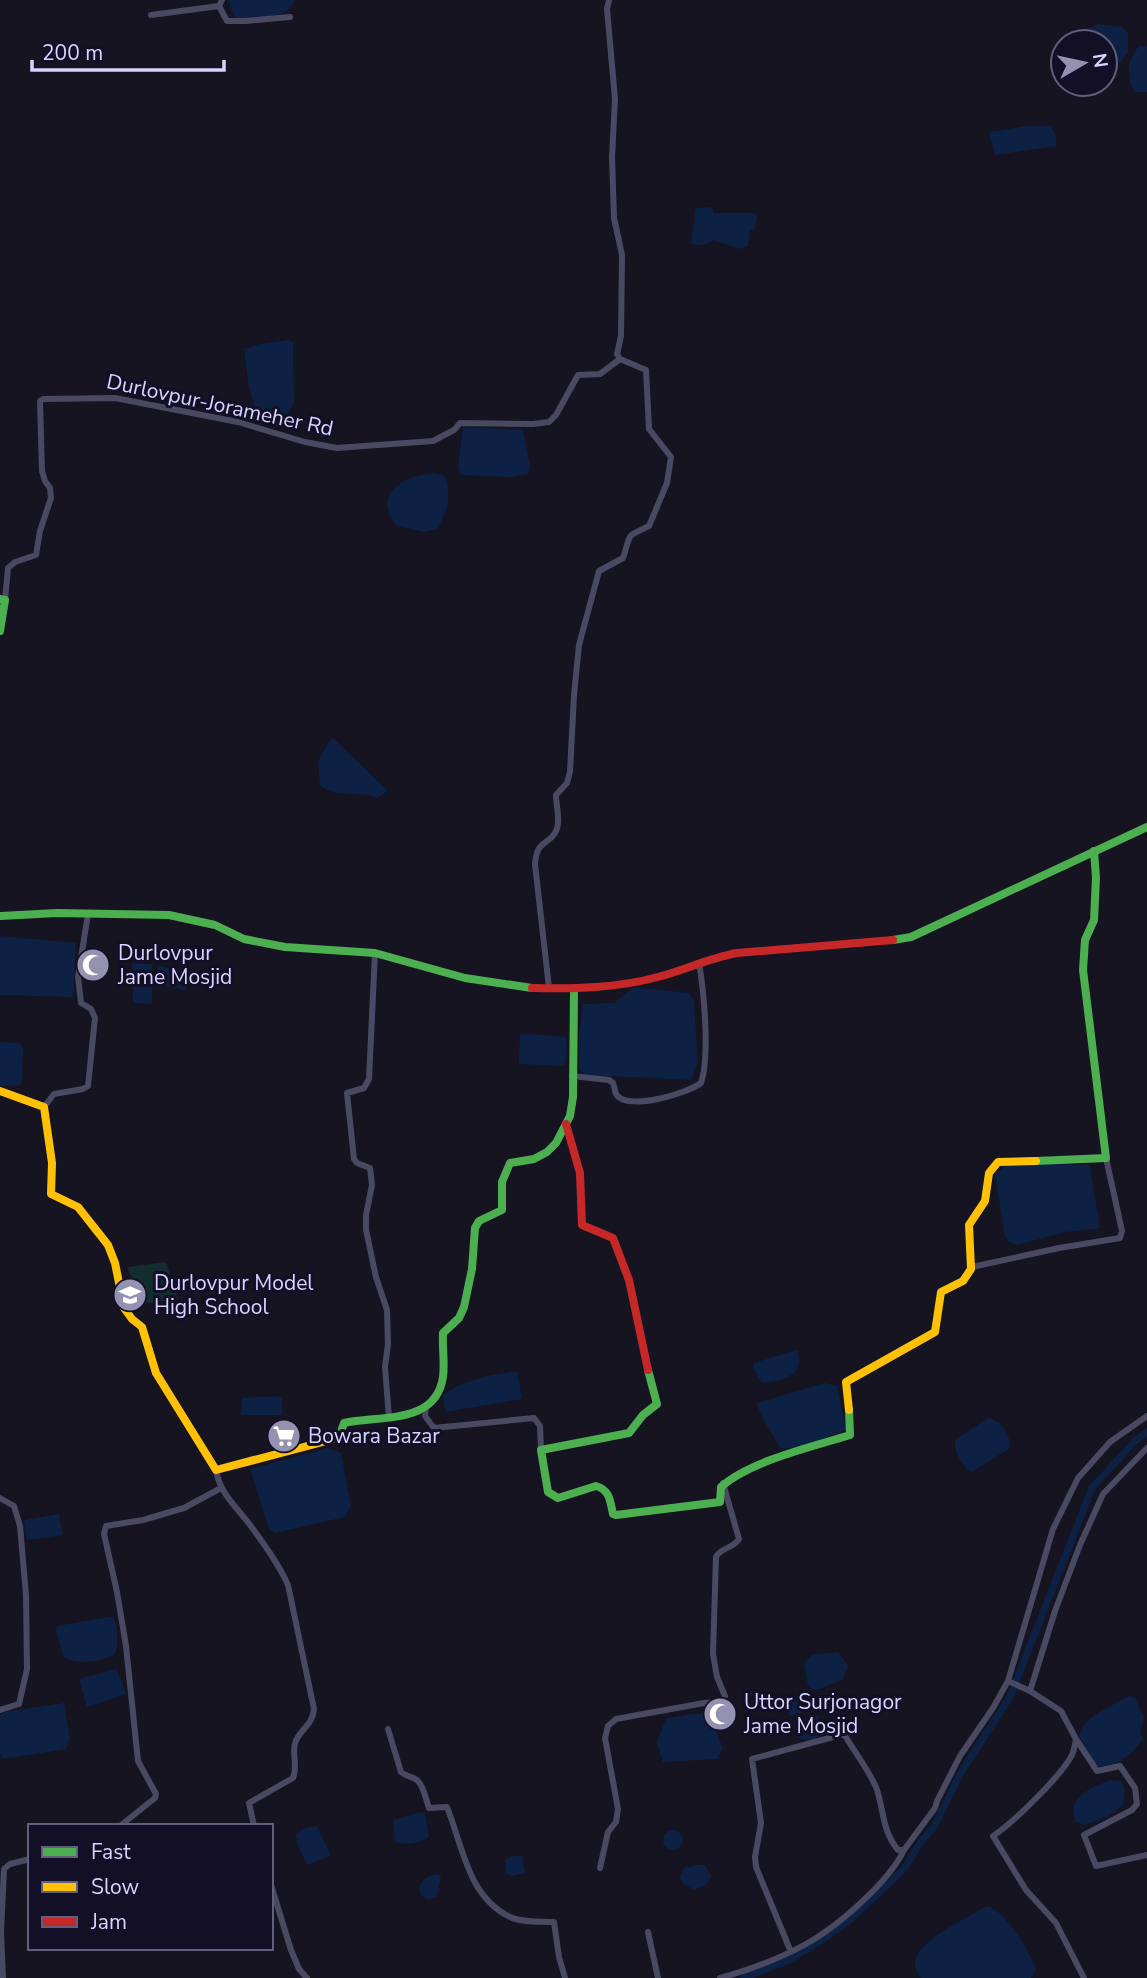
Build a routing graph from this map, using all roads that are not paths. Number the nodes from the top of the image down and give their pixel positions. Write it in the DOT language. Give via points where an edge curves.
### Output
graph roads {
  1 [pos="609,0"];
  2 [pos="221,3"];
  3 [pos="151,15"];
  4 [pos="290,17"];
  5 [pos="620,359"];
  6 [pos="2,599"];
  7 [pos="0,631"];
  8 [pos="1147,827"];
  9 [pos="1094,850"];
  10 [pos="88,914"];
  11 [pos="0,916"];
  12 [pos="375,953"];
  13 [pos="699,963"];
  14 [pos="549,988"];
  15 [pos="574,989"];
  16 [pos="572,1076"];
  17 [pos="0,1091"];
  18 [pos="44,1107"];
  19 [pos="566,1124"];
  20 [pos="1106,1158"];
  21 [pos="972,1267"];
  22 [pos="426,1407"];
  23 [pos="1147,1416"];
  24 [pos="390,1418"];
  25 [pos="1147,1448"];
  26 [pos="541,1450"];
  27 [pos="216,1470"];
  28 [pos="723,1483"];
  29 [pos="221,1488"];
  30 [pos="0,1498"];
  31 [pos="1008,1681"];
  32 [pos="1030,1691"];
  33 [pos="0,1710"];
  34 [pos="388,1729"];
  35 [pos="1076,1739"];
  36 [pos="122,1824"];
  37 [pos="254,1824"];
  38 [pos="904,1850"];
  39 [pos="1147,1855"];
  40 [pos="28,1860"];
  41 [pos="600,1868"];
  42 [pos="273,1892"];
  43 [pos="648,1932"];
  44 [pos="791,1952"];
  45 [pos="3,1978"];
  46 [pos="307,1978"];
  47 [pos="565,1978"];
  48 [pos="658,1978"];
  49 [pos="720,1978"];
  50 [pos="1084,1978"];
  1 -- 5 [label="street" via="615,99 614,218 622,255"];
  2 -- 3 [label="street"];
  2 -- 4 [label="street" via="227,21"];
  5 -- 6 [label="street, Durlovpur-Jorameher Rd" via="600,374 578,375 549,422 460,424 433,441 396,446 337,448 238,422 115,398 43,399 41,465 51,498 36,555 8,568"];
  5 -- 14 [label="street" via="646,370 648,424 671,454 670,469 649,526 629,536 623,558 599,571 579,645 570,772 556,795 557,830 538,848 535,864"];
  6 -- 7 [label="street"];
  8 -- 9 [label="street"];
  9 -- 13 [label="street" via="911,937 737,953"];
  9 -- 20 [label="street" via="1094,920 1085,940 1083,970"];
  10 -- 11 [label="street"];
  10 -- 12 [label="street" via="169,915 285,947"];
  10 -- 18 [label="street" via="78,987 81,1003 91,1009 94,1018 88,1086 54,1094"];
  12 -- 14 [label="street" via="465,978"];
  12 -- 24 [label="street" via="369,1079 364,1088 348,1093 347,1104 354,1159 370,1168 373,1176 366,1230 387,1310 385,1367"];
  13 -- 15 [label="street" via="658,977"];
  13 -- 16 [label="street" via="704,1017 701,1083 684,1092 638,1102 619,1097 609,1080"];
  14 -- 15 [label="street"];
  15 -- 16 [label="street"];
  16 -- 19 [label="street" via="573,1106"];
  17 -- 18 [label="street"];
  18 -- 27 [label="street" via="51,1194 78,1207 108,1245 124,1308 142,1327 156,1373"];
  19 -- 22 [label="street" via="547,1152 510,1164 502,1182 502,1210 479,1221 475,1228 470,1287 459,1318 443,1333 441,1385"];
  19 -- 26 [label="street" via="579,1156 582,1225 613,1238 629,1280 657,1404 629,1433"];
  20 -- 21 [label="street" via="992,1165 986,1200 969,1223"];
  20 -- 21 [label="street" via="1120,1238"];
  21 -- 28 [label="street" via="962,1282 941,1292 934,1332 846,1382 850,1435 778,1458"];
  22 -- 24 [label="street"];
  22 -- 26 [label="street" via="425,1416 434,1428 534,1418 539,1421"];
  23 -- 31 [label="street" via="1110,1442 1077,1478 1053,1529"];
  24 -- 27 [label="street" via="349,1421 336,1440"];
  25 -- 32 [label="street" via="1103,1494 1059,1600"];
  26 -- 28 [label="street" via="546,1485 553,1496 602,1487 616,1515 719,1502"];
  27 -- 29 [label="street"];
  28 -- 41 [label="street" via="739,1539 716,1555 713,1654 725,1696 723,1702 616,1719 608,1726 605,1738 618,1809"];
  29 -- 36 [label="street" via="184,1508 106,1526 126,1646 138,1761 156,1794"];
  29 -- 37 [label="street" via="288,1585 314,1709 309,1725 296,1739 293,1778 249,1803"];
  30 -- 33 [label="street" via="14,1506 20,1526 27,1669 19,1704"];
  31 -- 32 [label="street"];
  31 -- 38 [label="street" via="960,1756 935,1808"];
  32 -- 35 [label="street" via="1061,1711"];
  34 -- 47 [label="street" via="401,1772 417,1780 429,1808 447,1807 470,1876 483,1898 512,1918 554,1922"];
  35 -- 39 [label="street" via="1097,1771 1119,1766 1135,1788 1137,1804 1132,1810 1084,1835 1096,1866"];
  35 -- 50 [label="street" via="1073,1754 1060,1772 993,1836 1026,1890 1056,1923"];
  38 -- 44 [label="street" via="867,1896"];
  38 -- 44 [label="street" via="894,1846 881,1818 876,1787 844,1734 752,1759 761,1823 756,1867"];
  40 -- 45 [label="street" via="4,1869"];
  42 -- 46 [label="street" via="291,1950"];
  43 -- 48 [label="street"];
  44 -- 49 [label="street"];
}
